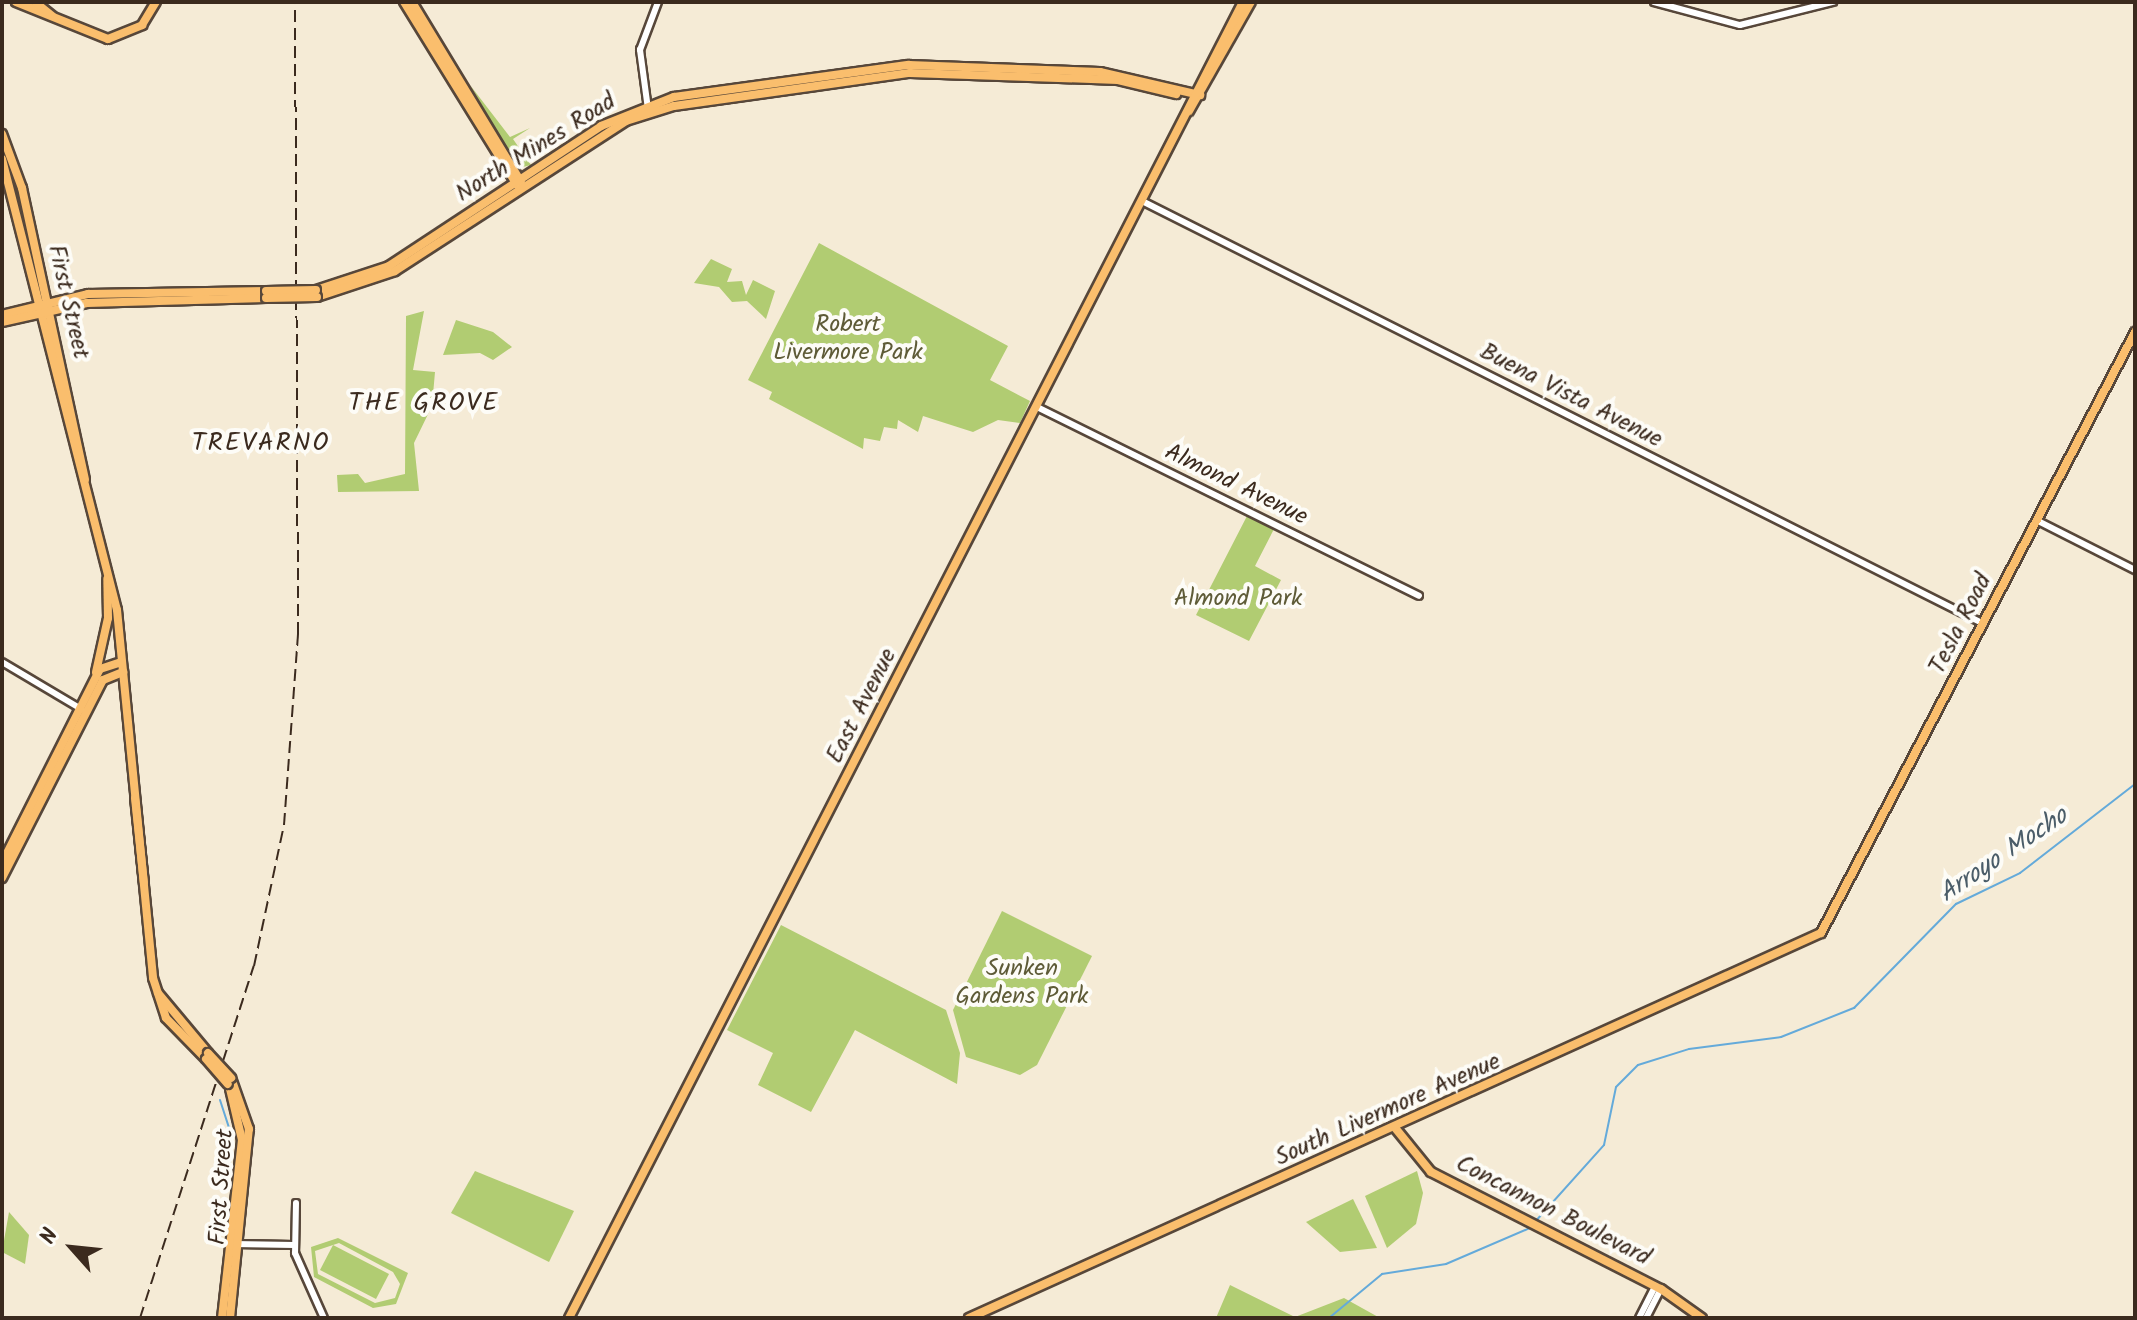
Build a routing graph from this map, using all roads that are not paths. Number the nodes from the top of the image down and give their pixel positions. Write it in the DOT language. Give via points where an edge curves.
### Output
graph roads {
  1 [pos="16,2"];
  2 [pos="35,2"];
  3 [pos="156,2"];
  4 [pos="404,2"];
  5 [pos="412,2"];
  6 [pos="658,2"];
  7 [pos="1243,2"];
  8 [pos="1251,2"];
  9 [pos="1654,2"];
  10 [pos="1833,2"];
  11 [pos="55,20"];
  12 [pos="1138,76"];
  13 [pos="1100,79"];
  14 [pos="1167,91"];
  15 [pos="1196,97"];
  16 [pos="648,108"];
  17 [pos="1188,111"];
  18 [pos="2,134"];
  19 [pos="2,159"];
  20 [pos="518,183"];
  21 [pos="1142,201"];
  22 [pos="48,307"];
  23 [pos="36,309"];
  24 [pos="2,315"];
  25 [pos="2,322"];
  26 [pos="2135,332"];
  27 [pos="1037,407"];
  28 [pos="85,480"];
  29 [pos="2038,521"];
  30 [pos="107,562"];
  31 [pos="2135,570"];
  32 [pos="1419,596"];
  33 [pos="1984,624"];
  34 [pos="2,662"];
  35 [pos="122,667"];
  36 [pos="94,682"];
  37 [pos="86,711"];
  38 [pos="2,863"];
  39 [pos="2,878"];
  40 [pos="1821,933"];
  41 [pos="1396,1129"];
  42 [pos="296,1203"];
  43 [pos="235,1244"];
  44 [pos="294,1245"];
  45 [pos="1658,1287"];
  46 [pos="222,1318"];
  47 [pos="230,1318"];
  48 [pos="324,1318"];
  49 [pos="569,1318"];
  50 [pos="969,1318"];
  51 [pos="1639,1318"];
  52 [pos="1646,1318"];
  53 [pos="1702,1318"];
  1 -- 11 [label="main road"];
  2 -- 11 [label="main road"];
  3 -- 11 [label="main road" via="142,25 118,38 91,38"];
  4 -- 20 [label="main road"];
  5 -- 20 [label="main road"];
  6 -- 16 [label="street" via="640,50"];
  7 -- 15 [label="main road, East Avenue"];
  8 -- 15 [label="main road, East Avenue"];
  9 -- 10 [label="street" via="1726,22 1757,21"];
  12 -- 13 [label="main road"];
  12 -- 15 [label="main road, North Mines Road"];
  12 -- 16 [label="main road, North Mines Road" via="909,65"];
  13 -- 14 [label="main road, North Mines Road"];
  13 -- 16 [label="main road, North Mines Road" via="910,73"];
  14 -- 15 [label="main road, North Mines Road"];
  14 -- 17 [label="main road"];
  15 -- 17 [label="main road, East Avenue"];
  16 -- 20 [label="main road, North Mines Road"];
  17 -- 21 [label="main road, East Avenue"];
  18 -- 22 [label="main road, First Street" via="22,188"];
  19 -- 23 [label="main road, First Street"];
  20 -- 22 [label="main road, North Mines Road, bridge" via="395,271 316,293"];
  21 -- 27 [label="main road, East Avenue"];
  21 -- 33 [label="street, Buena Vista Avenue"];
  22 -- 23 [label="main road, North Mines Road"];
  22 -- 28 [label="main road, First Street"];
  23 -- 24 [label="main road, North Mines Road"];
  23 -- 25 [label="main road, North Mines Road"];
  23 -- 28 [label="main road, First Street"];
  26 -- 29 [label="main road, Tesla Road"];
  27 -- 32 [label="street, Almond Avenue"];
  27 -- 49 [label="main road, East Avenue"];
  28 -- 30 [label="main road, First Street"];
  29 -- 31 [label="street"];
  29 -- 33 [label="main road, Tesla Road"];
  30 -- 35 [label="main road, First Street"];
  30 -- 36 [label="main road" via="108,618"];
  33 -- 40 [label="main road, Tesla Road"];
  34 -- 37 [label="street"];
  35 -- 36 [label="main road" via="105,664"];
  35 -- 37 [label="main road" via="105,676"];
  35 -- 43 [label="main road, First Street, bridge" via="158,993 166,1018 229,1081 242,1130"];
  36 -- 37 [label="main road"];
  37 -- 38 [label="main road"];
  37 -- 39 [label="main road"];
  40 -- 41 [label="main road, South Livermore Avenue"];
  41 -- 45 [label="main road, Concannon Boulevard" via="1420,1165"];
  41 -- 50 [label="main road, South Livermore Avenue"];
  42 -- 44 [label="street"];
  43 -- 44 [label="street"];
  43 -- 46 [label="main road, First Street"];
  43 -- 47 [label="main road, First Street"];
  44 -- 48 [label="street"];
  45 -- 51 [label="street"];
  45 -- 52 [label="street"];
  45 -- 53 [label="main road, Concannon Boulevard"];
}
